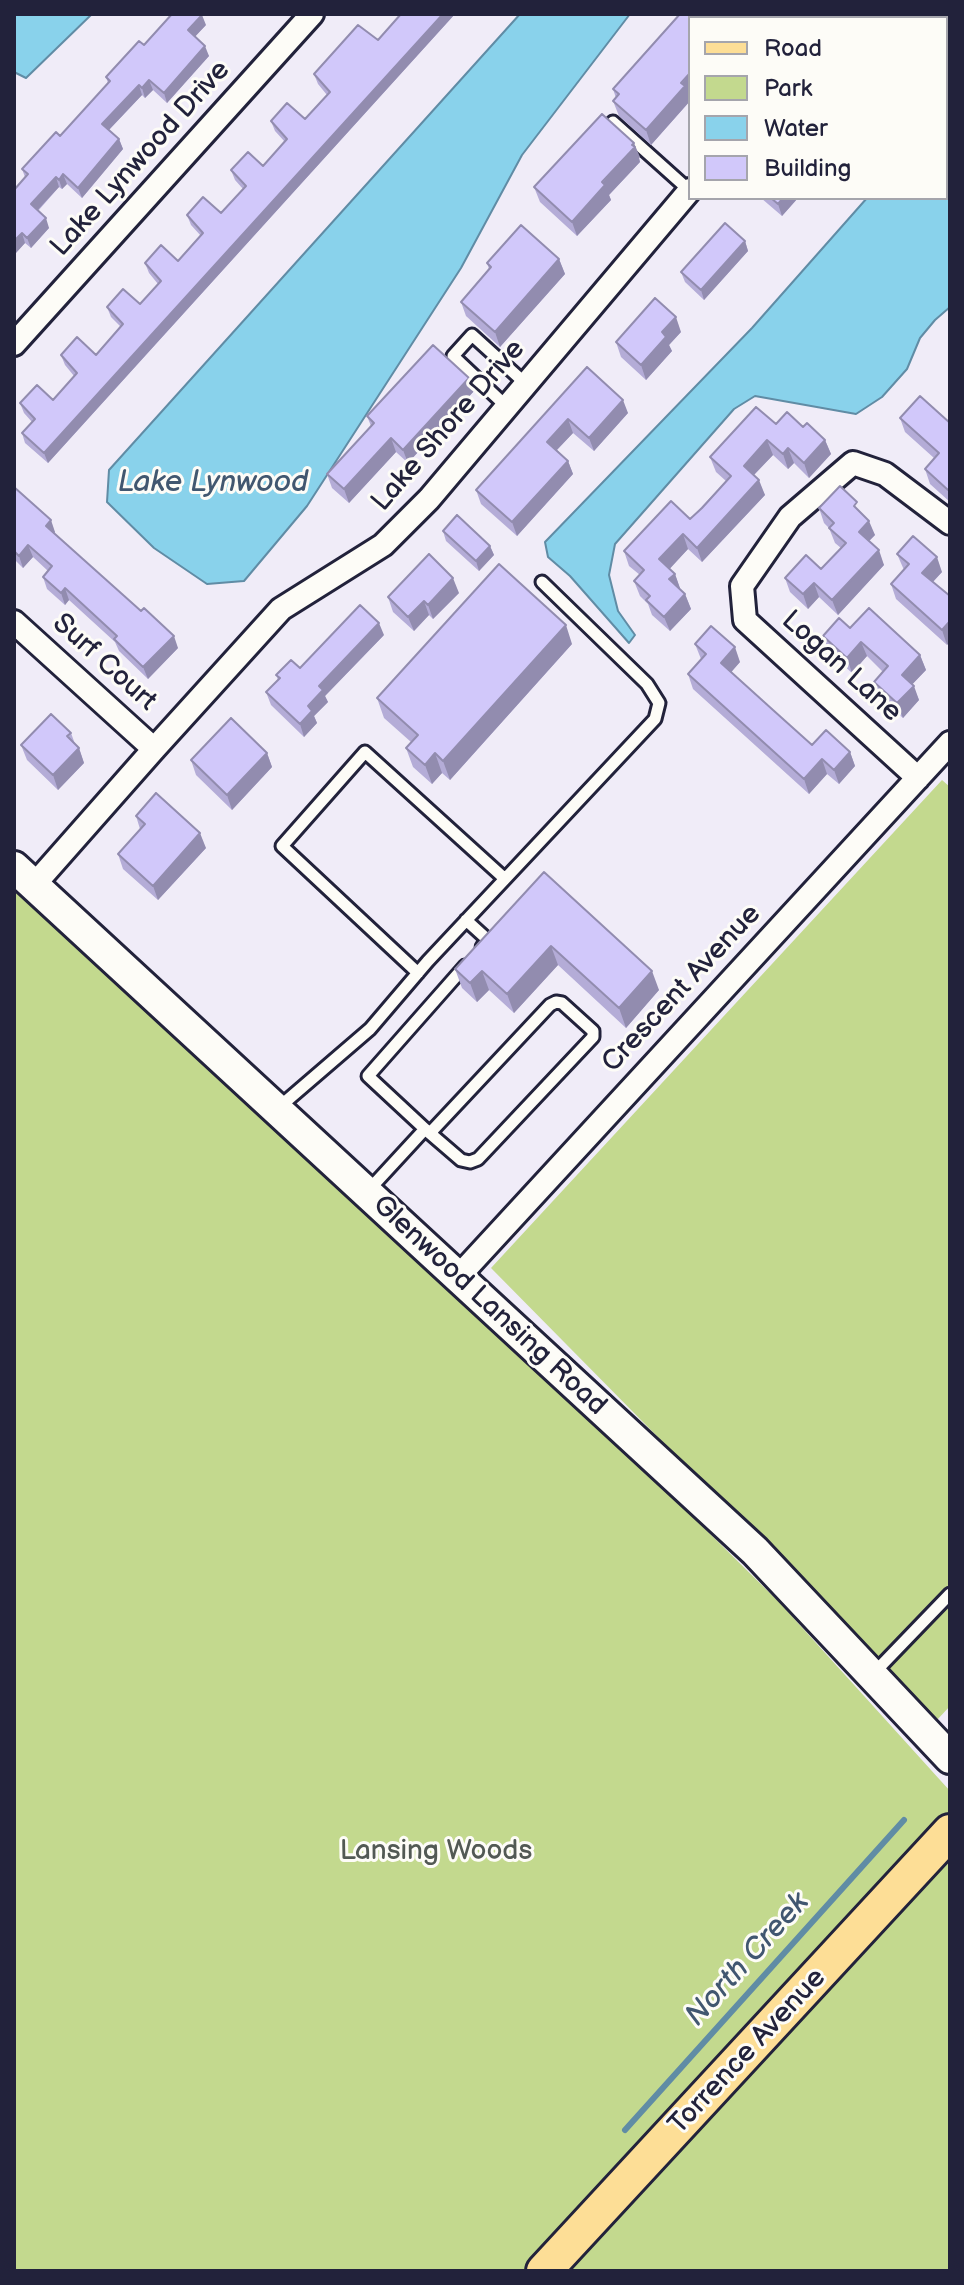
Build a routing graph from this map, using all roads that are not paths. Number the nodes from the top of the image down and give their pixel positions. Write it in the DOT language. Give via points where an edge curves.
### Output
graph roads {
  1 [pos="312,14"];
  2 [pos="613,122"];
  3 [pos="688,188"];
  4 [pos="688,192"];
  5 [pos="18,331"];
  6 [pos="526,384"];
  7 [pos="507,407"];
  8 [pos="950,523"];
  9 [pos="542,582"];
  10 [pos="14,622"];
  11 [pos="950,743"];
  12 [pos="154,749"];
  13 [pos="918,778"];
  14 [pos="24,876"];
  15 [pos="504,878"];
  16 [pos="466,920"];
  17 [pos="418,973"];
  18 [pos="276,1110"];
  19 [pos="428,1131"];
  20 [pos="367,1193"];
  21 [pos="458,1277"];
  22 [pos="950,1594"];
  23 [pos="873,1675"];
  24 [pos="950,1758"];
  25 [pos="950,1832"];
  26 [pos="544,2271"];
  1 -- 5 [label="street, Lake Lynwood Drive"];
  2 -- 3 [label="lane"];
  4 -- 6 [label="street, Lake Shore Drive"];
  6 -- 7 [label="street, Lake Shore Drive"];
  6 -- 7 [label="lane" via="472,335 453,356"];
  7 -- 12 [label="street, Lake Shore Drive" via="383,545 281,609"];
  8 -- 13 [label="street, Logan Lane" via="885,474 853,463 790,517 742,586 745,620"];
  9 -- 15 [label="lane" via="647,684 659,703 655,719 637,741"];
  10 -- 12 [label="street, Surf Court"];
  11 -- 13 [label="street, Crescent Avenue"];
  12 -- 14 [label="street, Lake Shore Drive"];
  13 -- 21 [label="street, Crescent Avenue"];
  14 -- 18 [label="main road, Glenwood Lansing Road"];
  15 -- 16 [label="lane"];
  15 -- 17 [label="lane" via="365,752 282,846"];
  16 -- 17 [label="lane"];
  16 -- 19 [label="lane" via="488,940 368,1076"];
  17 -- 18 [label="lane" via="370,1029"];
  18 -- 20 [label="main road, Glenwood Lansing Road"];
  19 -- 19 [label="lane" via="461,1160 478,1159 593,1037 593,1031 562,1003 550,1005"];
  19 -- 20 [label="lane"];
  20 -- 21 [label="main road, Glenwood Lansing Road"];
  21 -- 23 [label="main road, Glenwood Lansing Road" via="755,1551"];
  22 -- 23 [label="lane"];
  23 -- 24 [label="main road, Glenwood Lansing Road"];
  25 -- 26 [label="main road, Torrence Avenue"];
}
